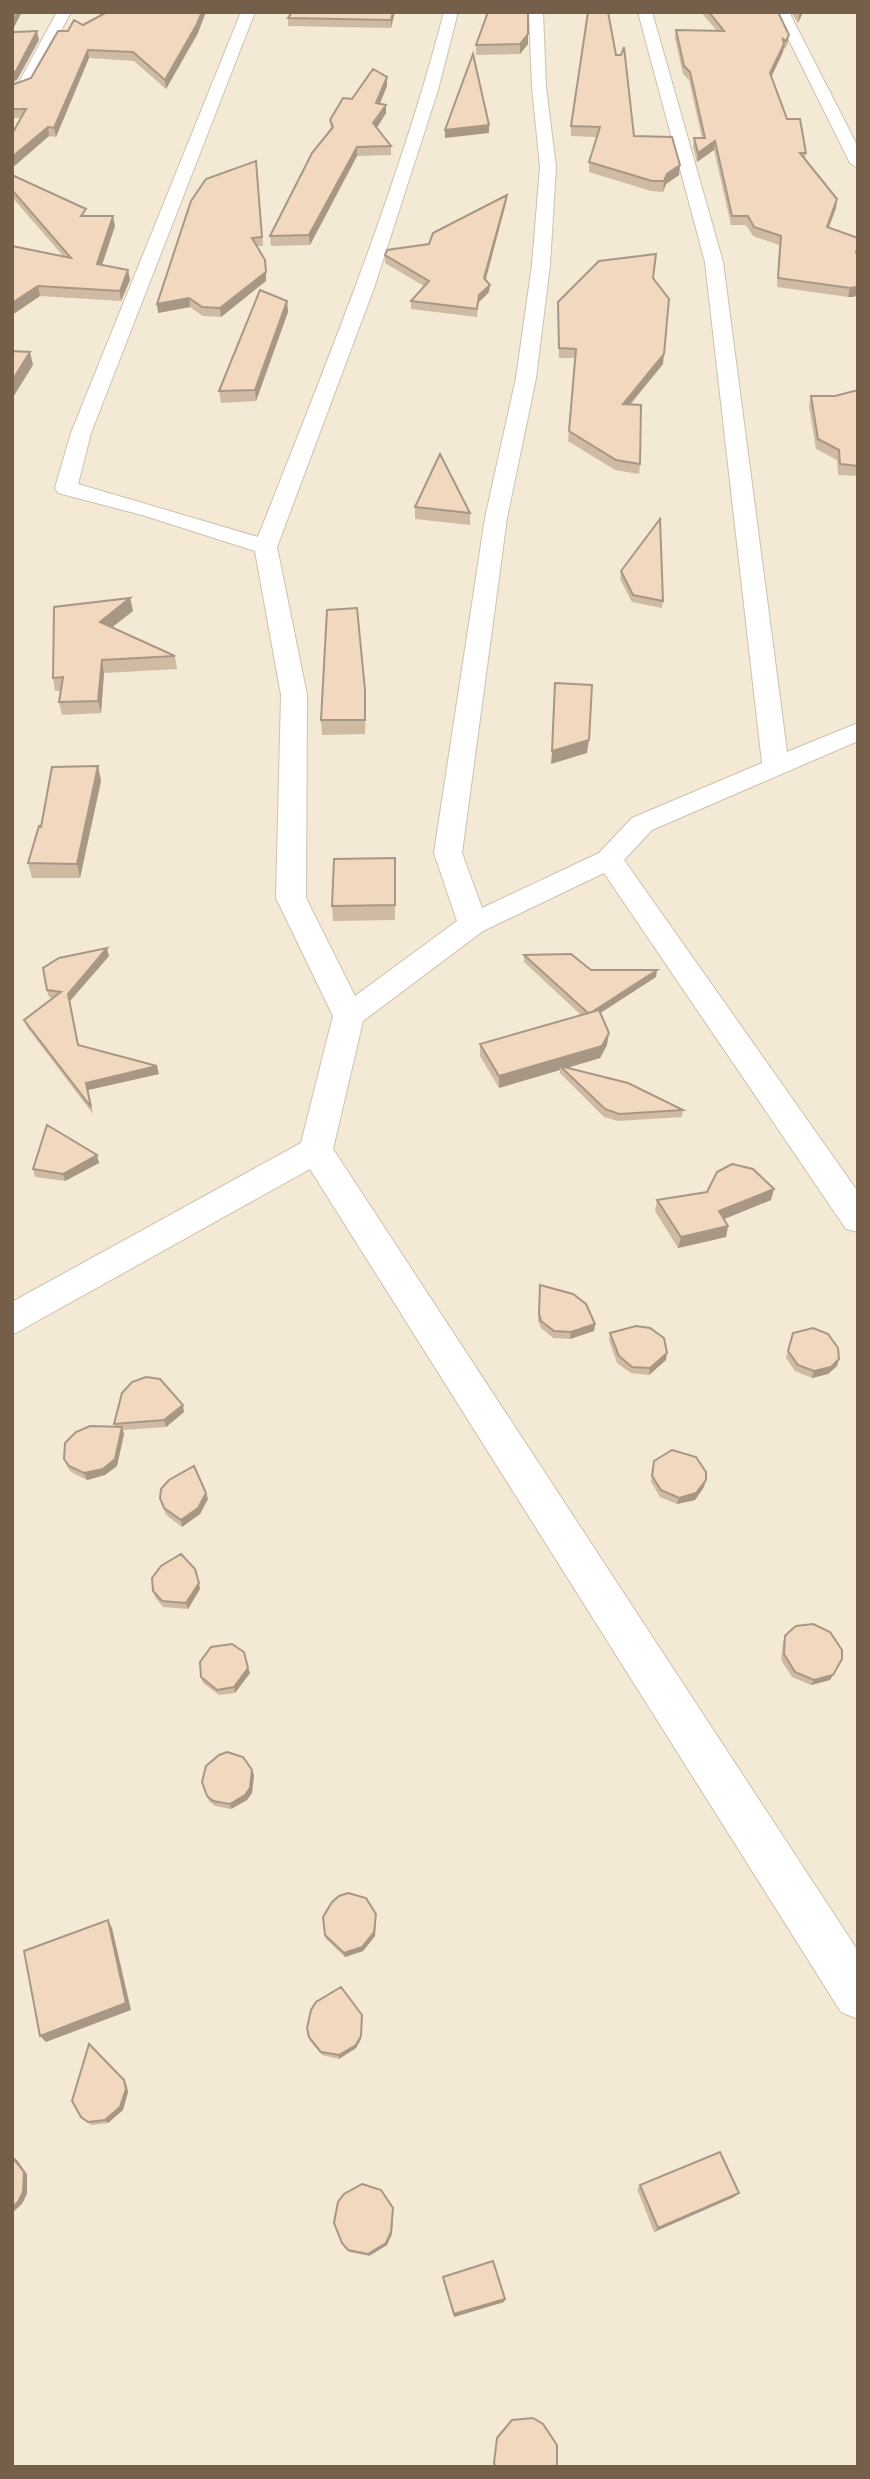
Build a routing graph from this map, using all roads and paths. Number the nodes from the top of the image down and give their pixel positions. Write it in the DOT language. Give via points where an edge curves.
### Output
graph roads {
  1 [pos="64,12"];
  2 [pos="248,12"];
  3 [pos="451,12"];
  4 [pos="536,12"];
  5 [pos="645,12"];
  6 [pos="782,12"];
  7 [pos="12,88"];
  8 [pos="858,163"];
  9 [pos="266,547"];
  10 [pos="858,732"];
  11 [pos="775,764"];
  12 [pos="609,859"];
  13 [pos="473,924"];
  14 [pos="349,1016"];
  15 [pos="316,1150"];
  16 [pos="858,1219"];
  17 [pos="12,1320"];
  18 [pos="858,1995"];
  1 -- 7 [label="street" via="24,85"];
  2 -- 9 [label="street" via="81,433 66,488"];
  3 -- 9 [label="street" via="431,90 365,288"];
  4 -- 13 [label="street" via="548,167 541,265 526,378 496,518 448,853"];
  5 -- 11 [label="street" via="714,262"];
  6 -- 8 [label="street"];
  9 -- 14 [label="street" via="294,695 291,898"];
  10 -- 11 [label="street"];
  11 -- 12 [label="street" via="642,824"];
  12 -- 13 [label="street"];
  12 -- 16 [label="street"];
  13 -- 14 [label="street"];
  14 -- 15 [label="street"];
  15 -- 17 [label="street"];
  15 -- 18 [label="street"];
}
